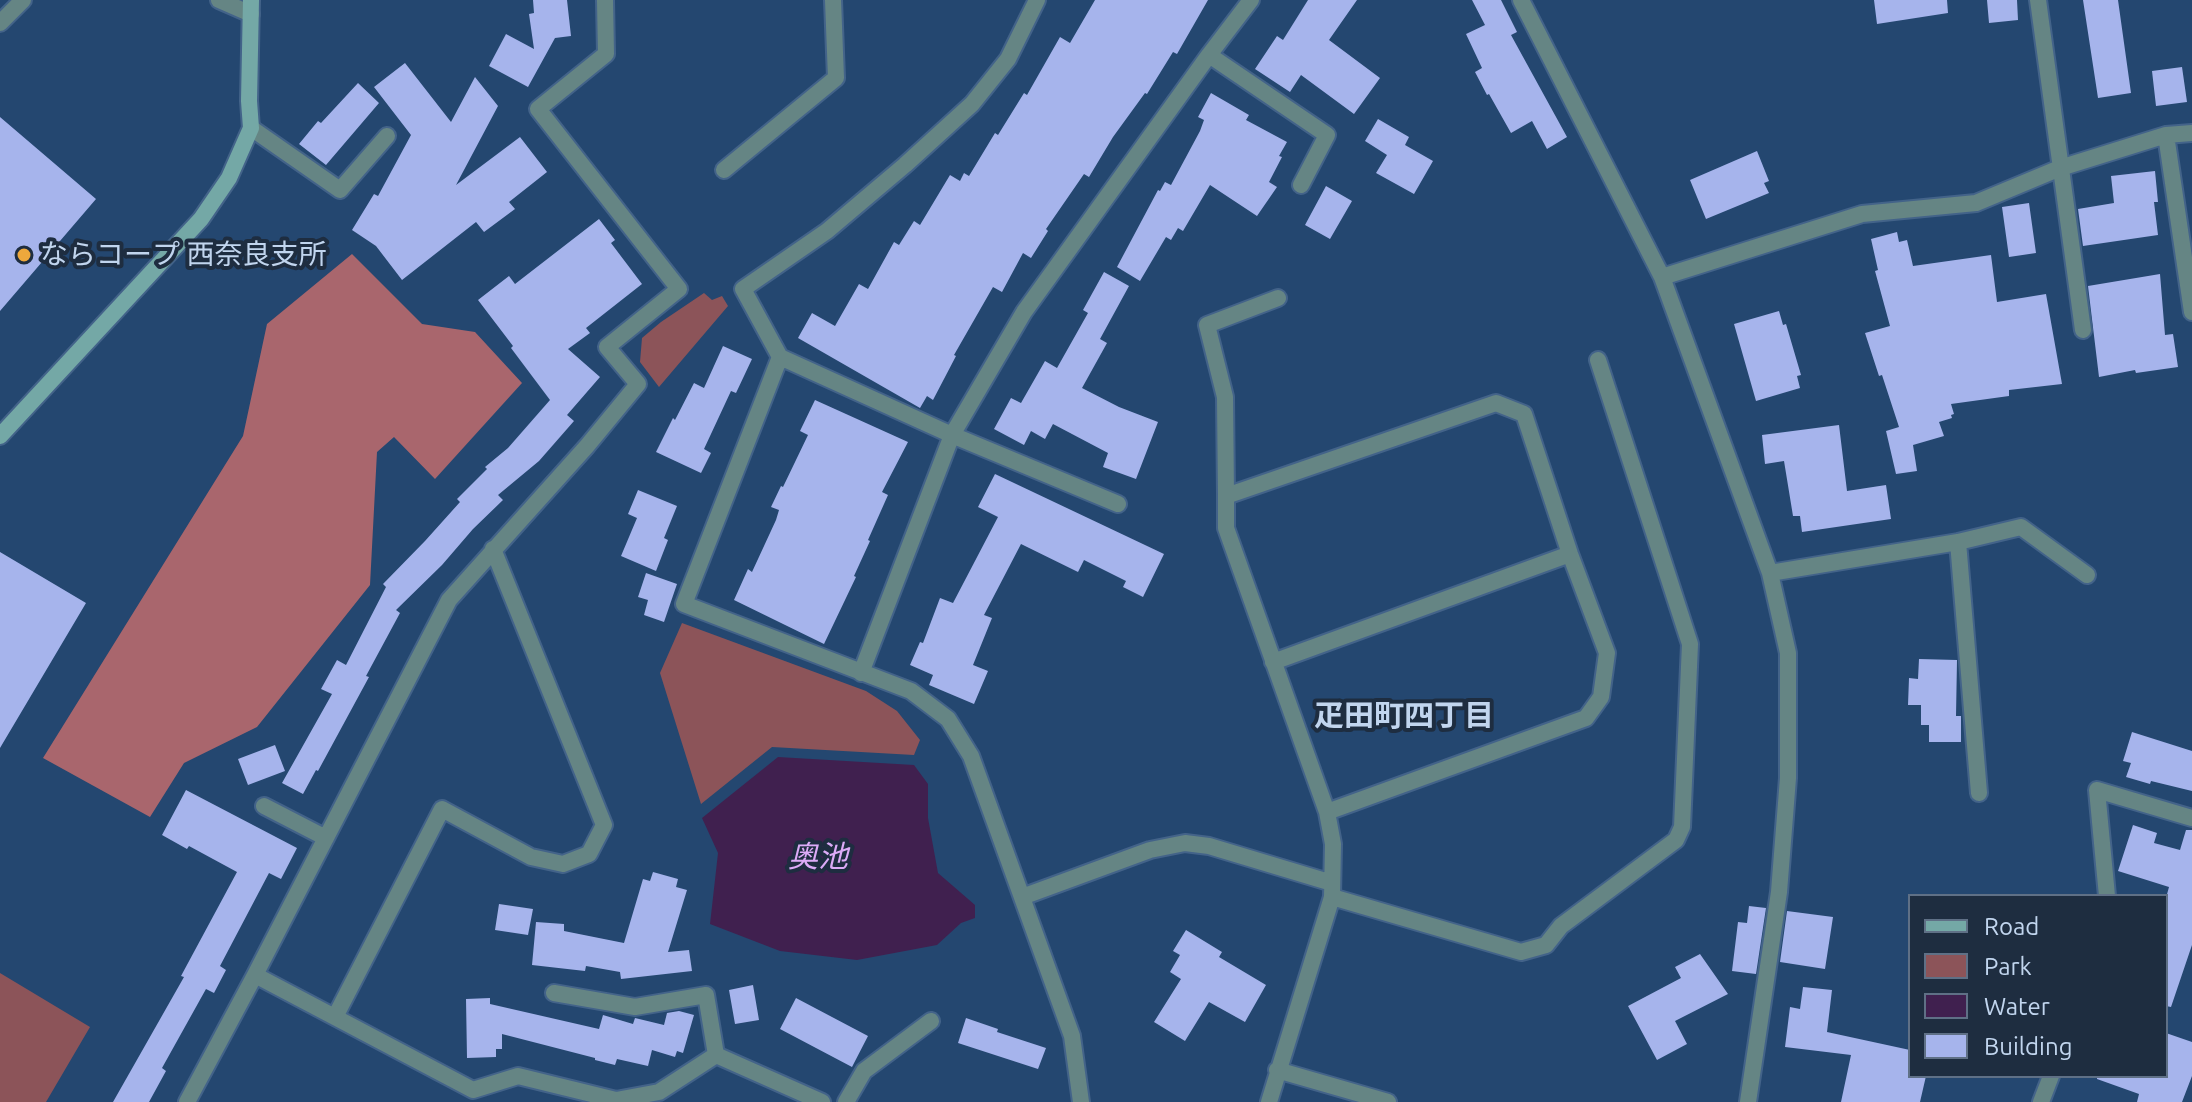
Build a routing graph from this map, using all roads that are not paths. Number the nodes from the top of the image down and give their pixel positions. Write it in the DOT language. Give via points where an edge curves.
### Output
graph roads {
  1 [pos="23,0"];
  2 [pos="219,0"];
  3 [pos="605,0"];
  4 [pos="833,0"];
  5 [pos="1037,0"];
  6 [pos="1251,0"];
  7 [pos="1521,0"];
  8 [pos="2038,0"];
  9 [pos="251,7"];
  10 [pos="0,23"];
  11 [pos="1209,55"];
  12 [pos="251,128"];
  13 [pos="2192,133"];
  14 [pos="2166,135"];
  15 [pos="387,136"];
  16 [pos="2060,168"];
  17 [pos="724,170"];
  18 [pos="1301,185"];
  19 [pos="1662,277"];
  20 [pos="1278,298"];
  21 [pos="2192,312"];
  22 [pos="2083,330"];
  23 [pos="780,357"];
  24 [pos="1598,360"];
  25 [pos="952,435"];
  26 [pos="0,436"];
  27 [pos="1226,496"];
  28 [pos="1118,504"];
  29 [pos="1958,542"];
  30 [pos="493,549"];
  31 [pos="1570,554"];
  32 [pos="1770,573"];
  33 [pos="2087,575"];
  34 [pos="1273,662"];
  35 [pos="861,673"];
  36 [pos="1979,793"];
  37 [pos="264,806"];
  38 [pos="1327,812"];
  39 [pos="2192,818"];
  40 [pos="326,838"];
  41 [pos="1332,890"];
  42 [pos="2107,894"];
  43 [pos="1022,897"];
  44 [pos="255,975"];
  45 [pos="554,993"];
  46 [pos="335,1017"];
  47 [pos="931,1021"];
  48 [pos="716,1055"];
  49 [pos="1277,1070"];
  50 [pos="2050,1078"];
  51 [pos="187,1102"];
  52 [pos="822,1102"];
  53 [pos="846,1102"];
  54 [pos="1081,1102"];
  55 [pos="1269,1102"];
  56 [pos="1388,1102"];
  57 [pos="1748,1102"];
  58 [pos="2041,1102"];
  1 -- 10 [label="street"];
  2 -- 9 [label="street"];
  3 -- 30 [label="street" via="606,54 538,109 679,289 607,347 638,384"];
  4 -- 17 [label="street" via="836,78"];
  5 -- 23 [label="street" via="1008,59 972,104 827,231 743,289"];
  6 -- 11 [label="street"];
  7 -- 19 [label="street"];
  8 -- 16 [label="street"];
  9 -- 12 [label="street"];
  11 -- 18 [label="street" via="1327,135"];
  11 -- 25 [label="street" via="1024,312"];
  12 -- 15 [label="street" via="340,190"];
  12 -- 26 [label="street" via="229,178 201,219"];
  13 -- 14 [label="street"];
  14 -- 16 [label="street"];
  14 -- 21 [label="street"];
  16 -- 19 [label="street" via="1976,203 1862,214"];
  16 -- 22 [label="street"];
  19 -- 32 [label="street"];
  20 -- 27 [label="street" via="1207,325 1225,397"];
  23 -- 25 [label="street"];
  23 -- 35 [label="street" via="684,604"];
  24 -- 41 [label="street" via="1690,644 1682,827 1676,840 1561,926 1546,945 1521,952"];
  25 -- 28 [label="street"];
  25 -- 35 [label="street"];
  27 -- 31 [label="street" via="1496,403 1524,414"];
  27 -- 34 [label="street" via="1226,528"];
  29 -- 32 [label="street"];
  29 -- 33 [label="street" via="2021,527"];
  29 -- 36 [label="street"];
  30 -- 40 [label="street" via="449,600"];
  30 -- 46 [label="street" via="604,825 589,854 563,864 531,857 442,809"];
  31 -- 34 [label="street"];
  31 -- 38 [label="street" via="1607,653 1601,697 1586,718"];
  32 -- 57 [label="street" via="1788,653 1788,778 1779,892"];
  34 -- 38 [label="street"];
  35 -- 43 [label="street" via="911,691 948,719 971,756"];
  37 -- 40 [label="street"];
  38 -- 41 [label="street"];
  39 -- 42 [label="street" via="2097,790"];
  40 -- 44 [label="street"];
  41 -- 43 [label="street" via="1209,846 1185,843 1150,850"];
  41 -- 49 [label="street"];
  43 -- 54 [label="street" via="1072,1036"];
  44 -- 46 [label="street"];
  44 -- 51 [label="street"];
  45 -- 48 [label="street" via="635,1007 706,995"];
  46 -- 48 [label="street" via="473,1090 518,1076 616,1100 659,1092"];
  47 -- 53 [label="street" via="864,1071"];
  48 -- 52 [label="street"];
  49 -- 55 [label="street"];
  49 -- 56 [label="street"];
  50 -- 58 [label="street"];
}
